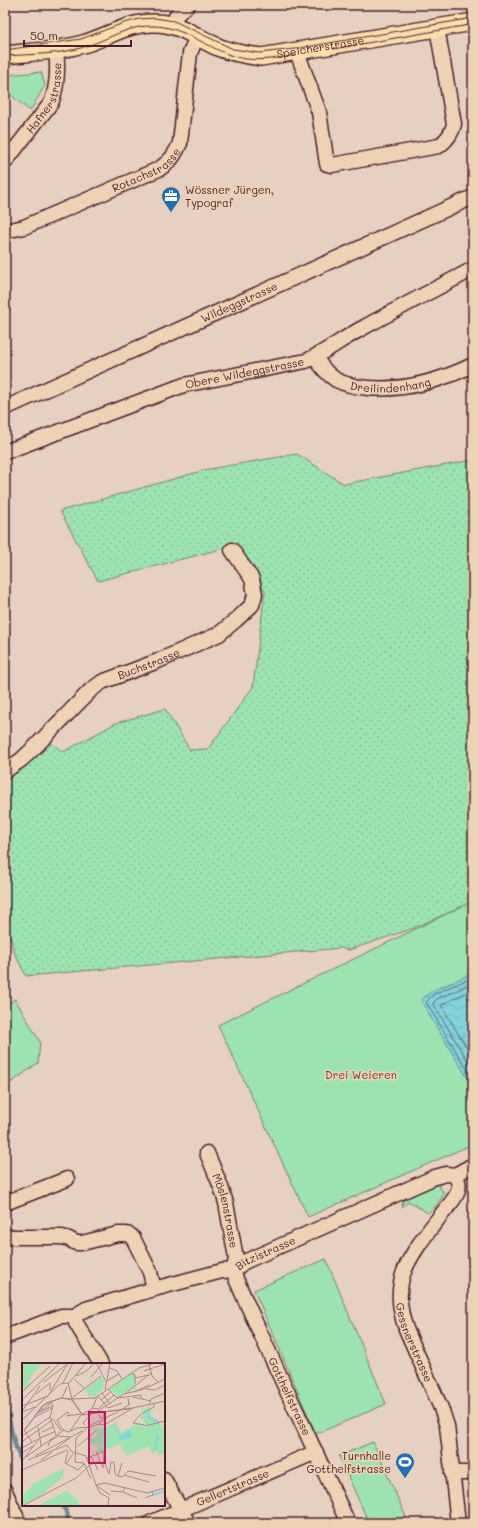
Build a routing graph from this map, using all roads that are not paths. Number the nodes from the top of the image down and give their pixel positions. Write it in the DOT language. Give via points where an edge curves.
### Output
graph roads {
  1 [pos="188,5"];
  2 [pos="473,22"];
  3 [pos="173,25"];
  4 [pos="437,28"];
  5 [pos="197,36"];
  6 [pos="56,49"];
  7 [pos="297,52"];
  8 [pos="5,55"];
  9 [pos="5,162"];
  10 [pos="473,196"];
  11 [pos="5,231"];
  12 [pos="473,269"];
  13 [pos="315,357"];
  14 [pos="473,365"];
  15 [pos="5,408"];
  16 [pos="5,452"];
  17 [pos="232,550"];
  18 [pos="5,771"];
  19 [pos="207,1153"];
  20 [pos="473,1165"];
  21 [pos="455,1176"];
  22 [pos="67,1179"];
  23 [pos="5,1203"];
  24 [pos="5,1237"];
  25 [pos="234,1270"];
  26 [pos="154,1289"];
  27 [pos="74,1316"];
  28 [pos="5,1337"];
  29 [pos="100,1363"];
  30 [pos="316,1452"];
  31 [pos="452,1473"];
  32 [pos="473,1473"];
  33 [pos="165,1481"];
  34 [pos="5,1491"];
  35 [pos="180,1510"];
  36 [pos="19,1523"];
  37 [pos="150,1523"];
  38 [pos="188,1523"];
  39 [pos="348,1523"];
  40 [pos="458,1523"];
  1 -- 3 [label="street" via="177,14"];
  2 -- 4 [label="main road, Speicherstrasse"];
  3 -- 5 [label="main road, Speicherstrasse"];
  3 -- 6 [label="main road, Speicherstrasse" via="138,24 83,44"];
  4 -- 7 [label="main road, Speicherstrasse"];
  4 -- 7 [label="street" via="454,124 452,133 439,146 332,165 327,164 319,112"];
  5 -- 7 [label="main road, Speicherstrasse" via="220,48 240,54 261,57"];
  5 -- 11 [label="street, Rotachstrasse" via="190,53 180,143 168,163 24,227"];
  6 -- 8 [label="main road, Speicherstrasse"];
  6 -- 9 [label="street, Hafnerstrasse" via="57,82 52,102"];
  10 -- 15 [label="street, Wildeggstrasse"];
  12 -- 13 [label="street, Obere Wildeggstrasse"];
  13 -- 14 [label="street, Dreilindenhang" via="334,379 340,382 380,389 420,385 455,374"];
  13 -- 16 [label="street, Obere Wildeggstrasse" via="184,385"];
  17 -- 18 [label="street, Buchstrasse" via="252,580 256,594 252,604 236,620 219,634 102,682 22,760"];
  19 -- 25 [label="street, Möslenstrasse" via="226,1203 236,1258"];
  20 -- 21 [label="street, Bitzistrasse"];
  21 -- 25 [label="street, Bitzistrasse" via="446,1174 435,1177 244,1262"];
  21 -- 31 [label="street, Gessnerstrasse" via="459,1182 457,1192 411,1258 402,1279 400,1301 406,1329 447,1426"];
  22 -- 23 [label="street"];
  24 -- 26 [label="street" via="58,1237 82,1244 126,1234 133,1238 150,1272"];
  25 -- 26 [label="street, Bitzistrasse"];
  25 -- 30 [label="street, Gotthelfstrasse" via="263,1342"];
  26 -- 27 [label="street, Bitzistrasse" via="86,1309"];
  27 -- 28 [label="street, Bitzistrasse" via="61,1316"];
  27 -- 29 [label="street"];
  30 -- 35 [label="street, Gellertstrasse"];
  30 -- 39 [label="street, Gotthelfstrasse"];
  31 -- 32 [label="street"];
  31 -- 40 [label="street, Gessnerstrasse"];
  33 -- 35 [label="street"];
  34 -- 36 [label="street"];
  35 -- 37 [label="street, Gellertstrasse"];
  35 -- 38 [label="street"];
}
